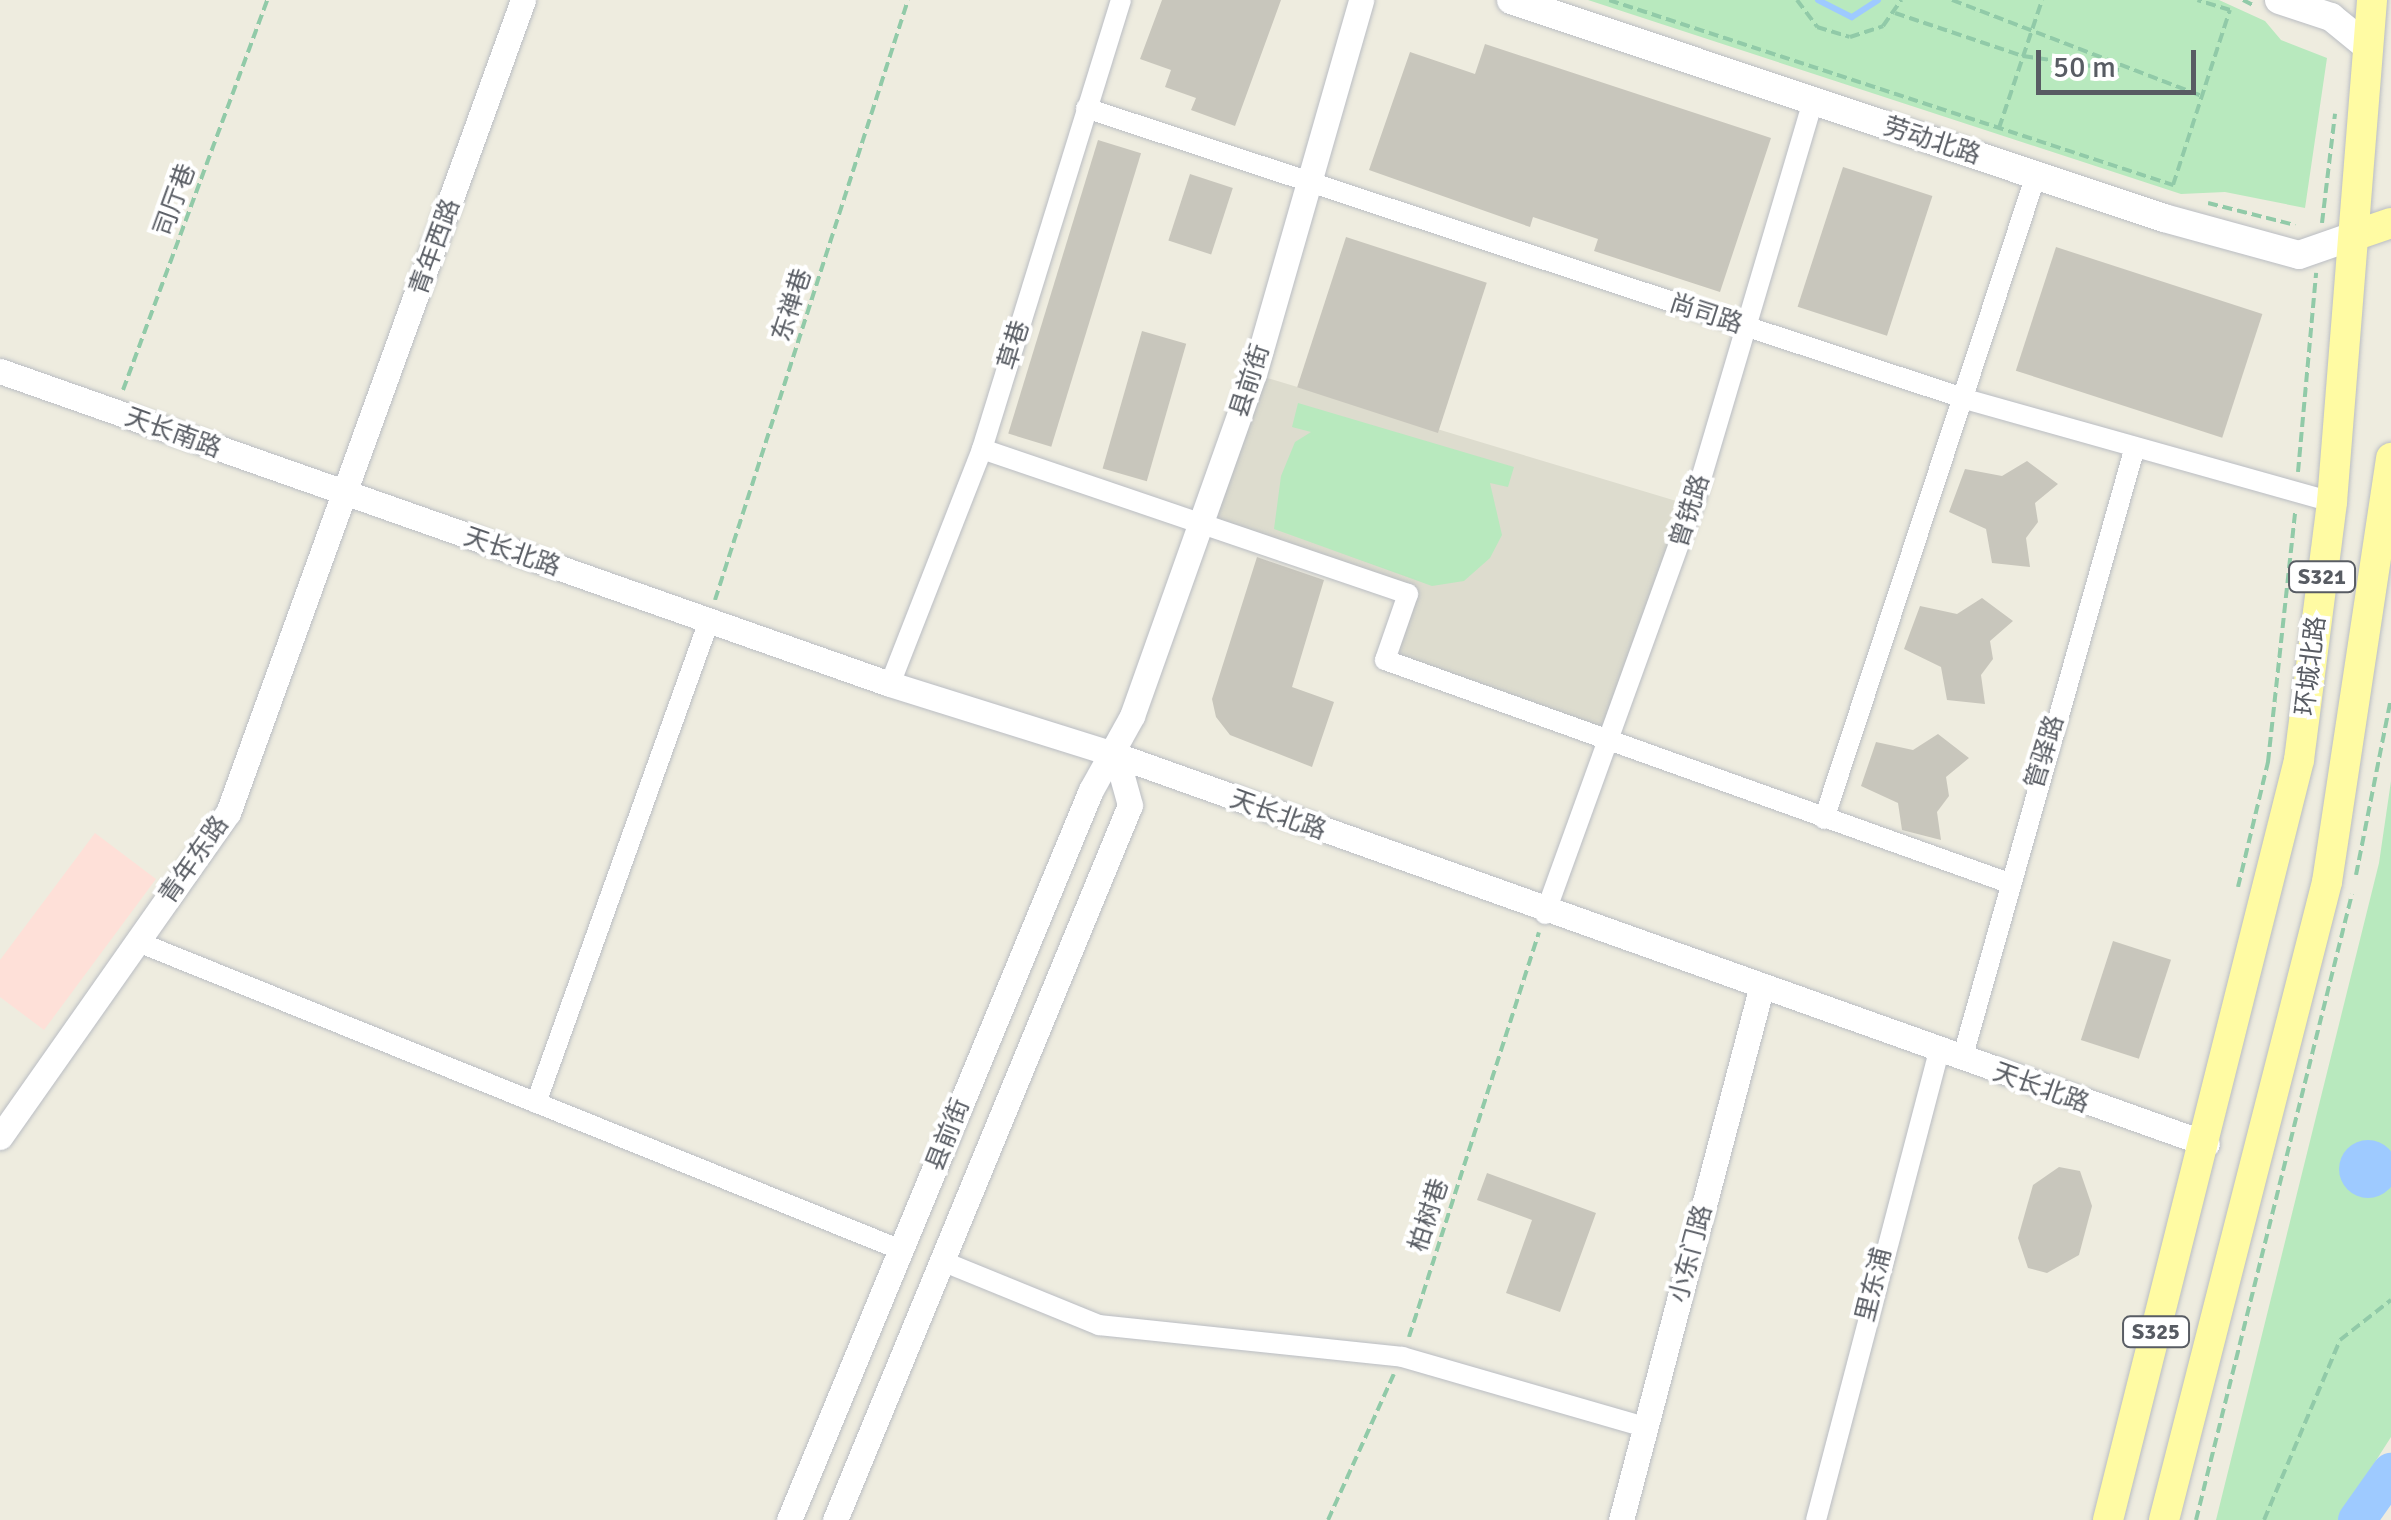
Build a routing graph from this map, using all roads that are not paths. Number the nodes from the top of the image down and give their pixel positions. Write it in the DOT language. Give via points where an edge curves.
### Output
graph roads {
  1 [pos="523,0"];
  2 [pos="1121,0"];
  3 [pos="1361,0"];
  4 [pos="1510,0"];
  5 [pos="2279,0"];
  6 [pos="2372,0"];
  7 [pos="2369,48"];
  8 [pos="2391,70"];
  9 [pos="1813,101"];
  10 [pos="1086,108"];
  11 [pos="2036,176"];
  12 [pos="1309,184"];
  13 [pos="2391,223"];
  14 [pos="2356,236"];
  15 [pos="1746,327"];
  16 [pos="0,371"];
  17 [pos="1968,400"];
  18 [pos="2136,448"];
  19 [pos="982,449"];
  20 [pos="2391,458"];
  21 [pos="346,494"];
  22 [pos="2332,502"];
  23 [pos="1199,528"];
  24 [pos="708,621"];
  25 [pos="890,684"];
  26 [pos="1610,736"];
  27 [pos="1116,755"];
  28 [pos="1824,820"];
  29 [pos="2006,882"];
  30 [pos="1545,914"];
  31 [pos="138,942"];
  32 [pos="1761,989"];
  33 [pos="1951,1055"];
  34 [pos="536,1103"];
  35 [pos="0,1137"];
  36 [pos="2207,1144"];
  37 [pos="901,1250"];
  38 [pos="942,1261"];
  39 [pos="1646,1426"];
  40 [pos="789,1520"];
  41 [pos="835,1520"];
  42 [pos="1621,1520"];
  43 [pos="1816,1520"];
  44 [pos="2108,1520"];
  45 [pos="2164,1520"];
  1 -- 21 [label="street, 青年西路"];
  2 -- 10 [label="street, 草巷"];
  3 -- 12 [label="street, 县前街"];
  4 -- 9 [label="main road, 劳动北路"];
  5 -- 7 [label="main road" via="2331,17"];
  6 -- 7 [label="main road, 环城北路 / S321"];
  7 -- 8 [label="main road"];
  7 -- 14 [label="main road, 环城北路 / S321"];
  9 -- 11 [label="main road, 劳动北路"];
  9 -- 15 [label="street, 曾铣路"];
  10 -- 12 [label="street, 尚司路"];
  10 -- 19 [label="street, 草巷"];
  11 -- 14 [label="main road, 劳动北路" via="2299,255"];
  11 -- 17 [label="street"];
  12 -- 15 [label="street, 尚司路"];
  12 -- 23 [label="street, 县前街"];
  13 -- 14 [label="main road"];
  14 -- 22 [label="main road, 环城北路 / S321"];
  15 -- 17 [label="street, 尚司路"];
  15 -- 26 [label="street, 曾铣路" via="1693,506"];
  16 -- 21 [label="street, 天长南路"];
  17 -- 18 [label="street, 尚司路"];
  17 -- 28 [label="street"];
  18 -- 22 [label="street, 尚司路"];
  18 -- 29 [label="street, 管驿路"];
  19 -- 23 [label="street"];
  19 -- 25 [label="street, 草巷"];
  20 -- 45 [label="main road, 环城北路 / S321" via="2327,882"];
  21 -- 24 [label="street, 天长北路"];
  21 -- 31 [label="street, 青年东路" via="228,813"];
  22 -- 36 [label="main road, 环城北路 / S321" via="2299,760"];
  23 -- 26 [label="street" via="1408,594 1386,660"];
  23 -- 27 [label="street, 县前街"];
  24 -- 25 [label="street, 天长北路"];
  24 -- 34 [label="street"];
  25 -- 27 [label="street, 天长北路"];
  26 -- 28 [label="street"];
  26 -- 30 [label="street, 曾铣路"];
  27 -- 30 [label="street, 天长北路"];
  27 -- 37 [label="street, 县前街" via="1091,790"];
  27 -- 38 [label="street, 县前街" via="1130,805"];
  28 -- 29 [label="street"];
  29 -- 33 [label="street, 管驿路"];
  30 -- 32 [label="street, 天长北路"];
  31 -- 34 [label="street"];
  31 -- 35 [label="street, 青年东路"];
  32 -- 33 [label="street, 天长北路"];
  32 -- 39 [label="street, 小东门路"];
  33 -- 36 [label="street, 天长北路"];
  33 -- 43 [label="street, 里东浦"];
  34 -- 37 [label="street"];
  36 -- 44 [label="main road, S325"];
  37 -- 40 [label="street, 县前街"];
  38 -- 39 [label="street" via="1099,1324 1402,1358"];
  38 -- 41 [label="street, 县前街"];
  39 -- 42 [label="street, 小东门路"];
}
